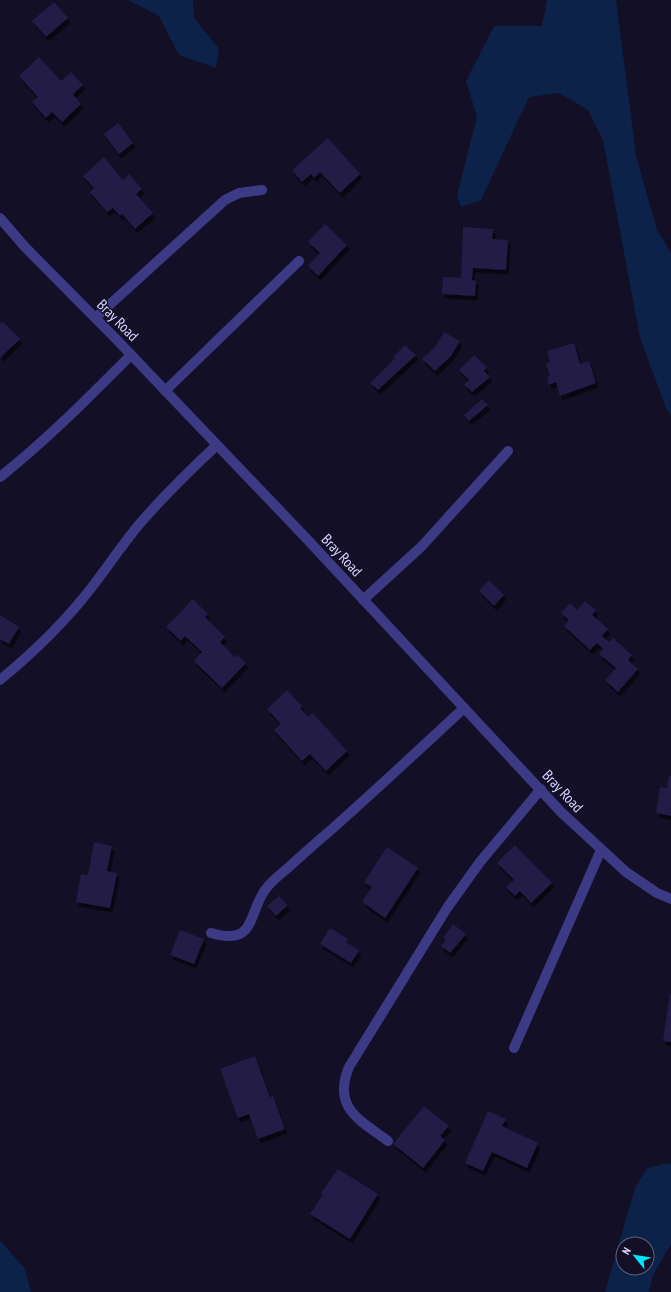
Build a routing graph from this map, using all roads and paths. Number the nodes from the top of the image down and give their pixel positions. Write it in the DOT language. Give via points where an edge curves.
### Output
graph roads {
  1 [pos="262,190"];
  2 [pos="0,218"];
  3 [pos="299,261"];
  4 [pos="95,318"];
  5 [pos="131,355"];
  6 [pos="166,391"];
  7 [pos="217,445"];
  8 [pos="508,451"];
  9 [pos="0,477"];
  10 [pos="363,600"];
  11 [pos="0,680"];
  12 [pos="464,708"];
  13 [pos="541,789"];
  14 [pos="601,850"];
  15 [pos="671,899"];
  16 [pos="211,933"];
  17 [pos="514,1048"];
  18 [pos="388,1141"];
  1 -- 4 [label="street" via="239,193 225,200"];
  2 -- 4 [label="street, Bray Road"];
  3 -- 6 [label="street"];
  4 -- 5 [label="street, Bray Road"];
  5 -- 6 [label="street, Bray Road"];
  5 -- 9 [label="street" via="39,446"];
  6 -- 7 [label="street, Bray Road"];
  7 -- 10 [label="street, Bray Road"];
  7 -- 11 [label="street" via="175,484 141,522 92,588 64,620 29,656"];
  8 -- 10 [label="street" via="422,546"];
  10 -- 12 [label="street, Bray Road"];
  12 -- 13 [label="street, Bray Road"];
  12 -- 16 [label="street" via="272,881 258,901 247,928 238,935 224,937"];
  13 -- 14 [label="street, Bray Road"];
  13 -- 18 [label="street" via="480,862 447,908 344,1077 347,1105 353,1114"];
  14 -- 15 [label="street, Bray Road" via="626,872 657,893"];
  14 -- 17 [label="street"];
}
